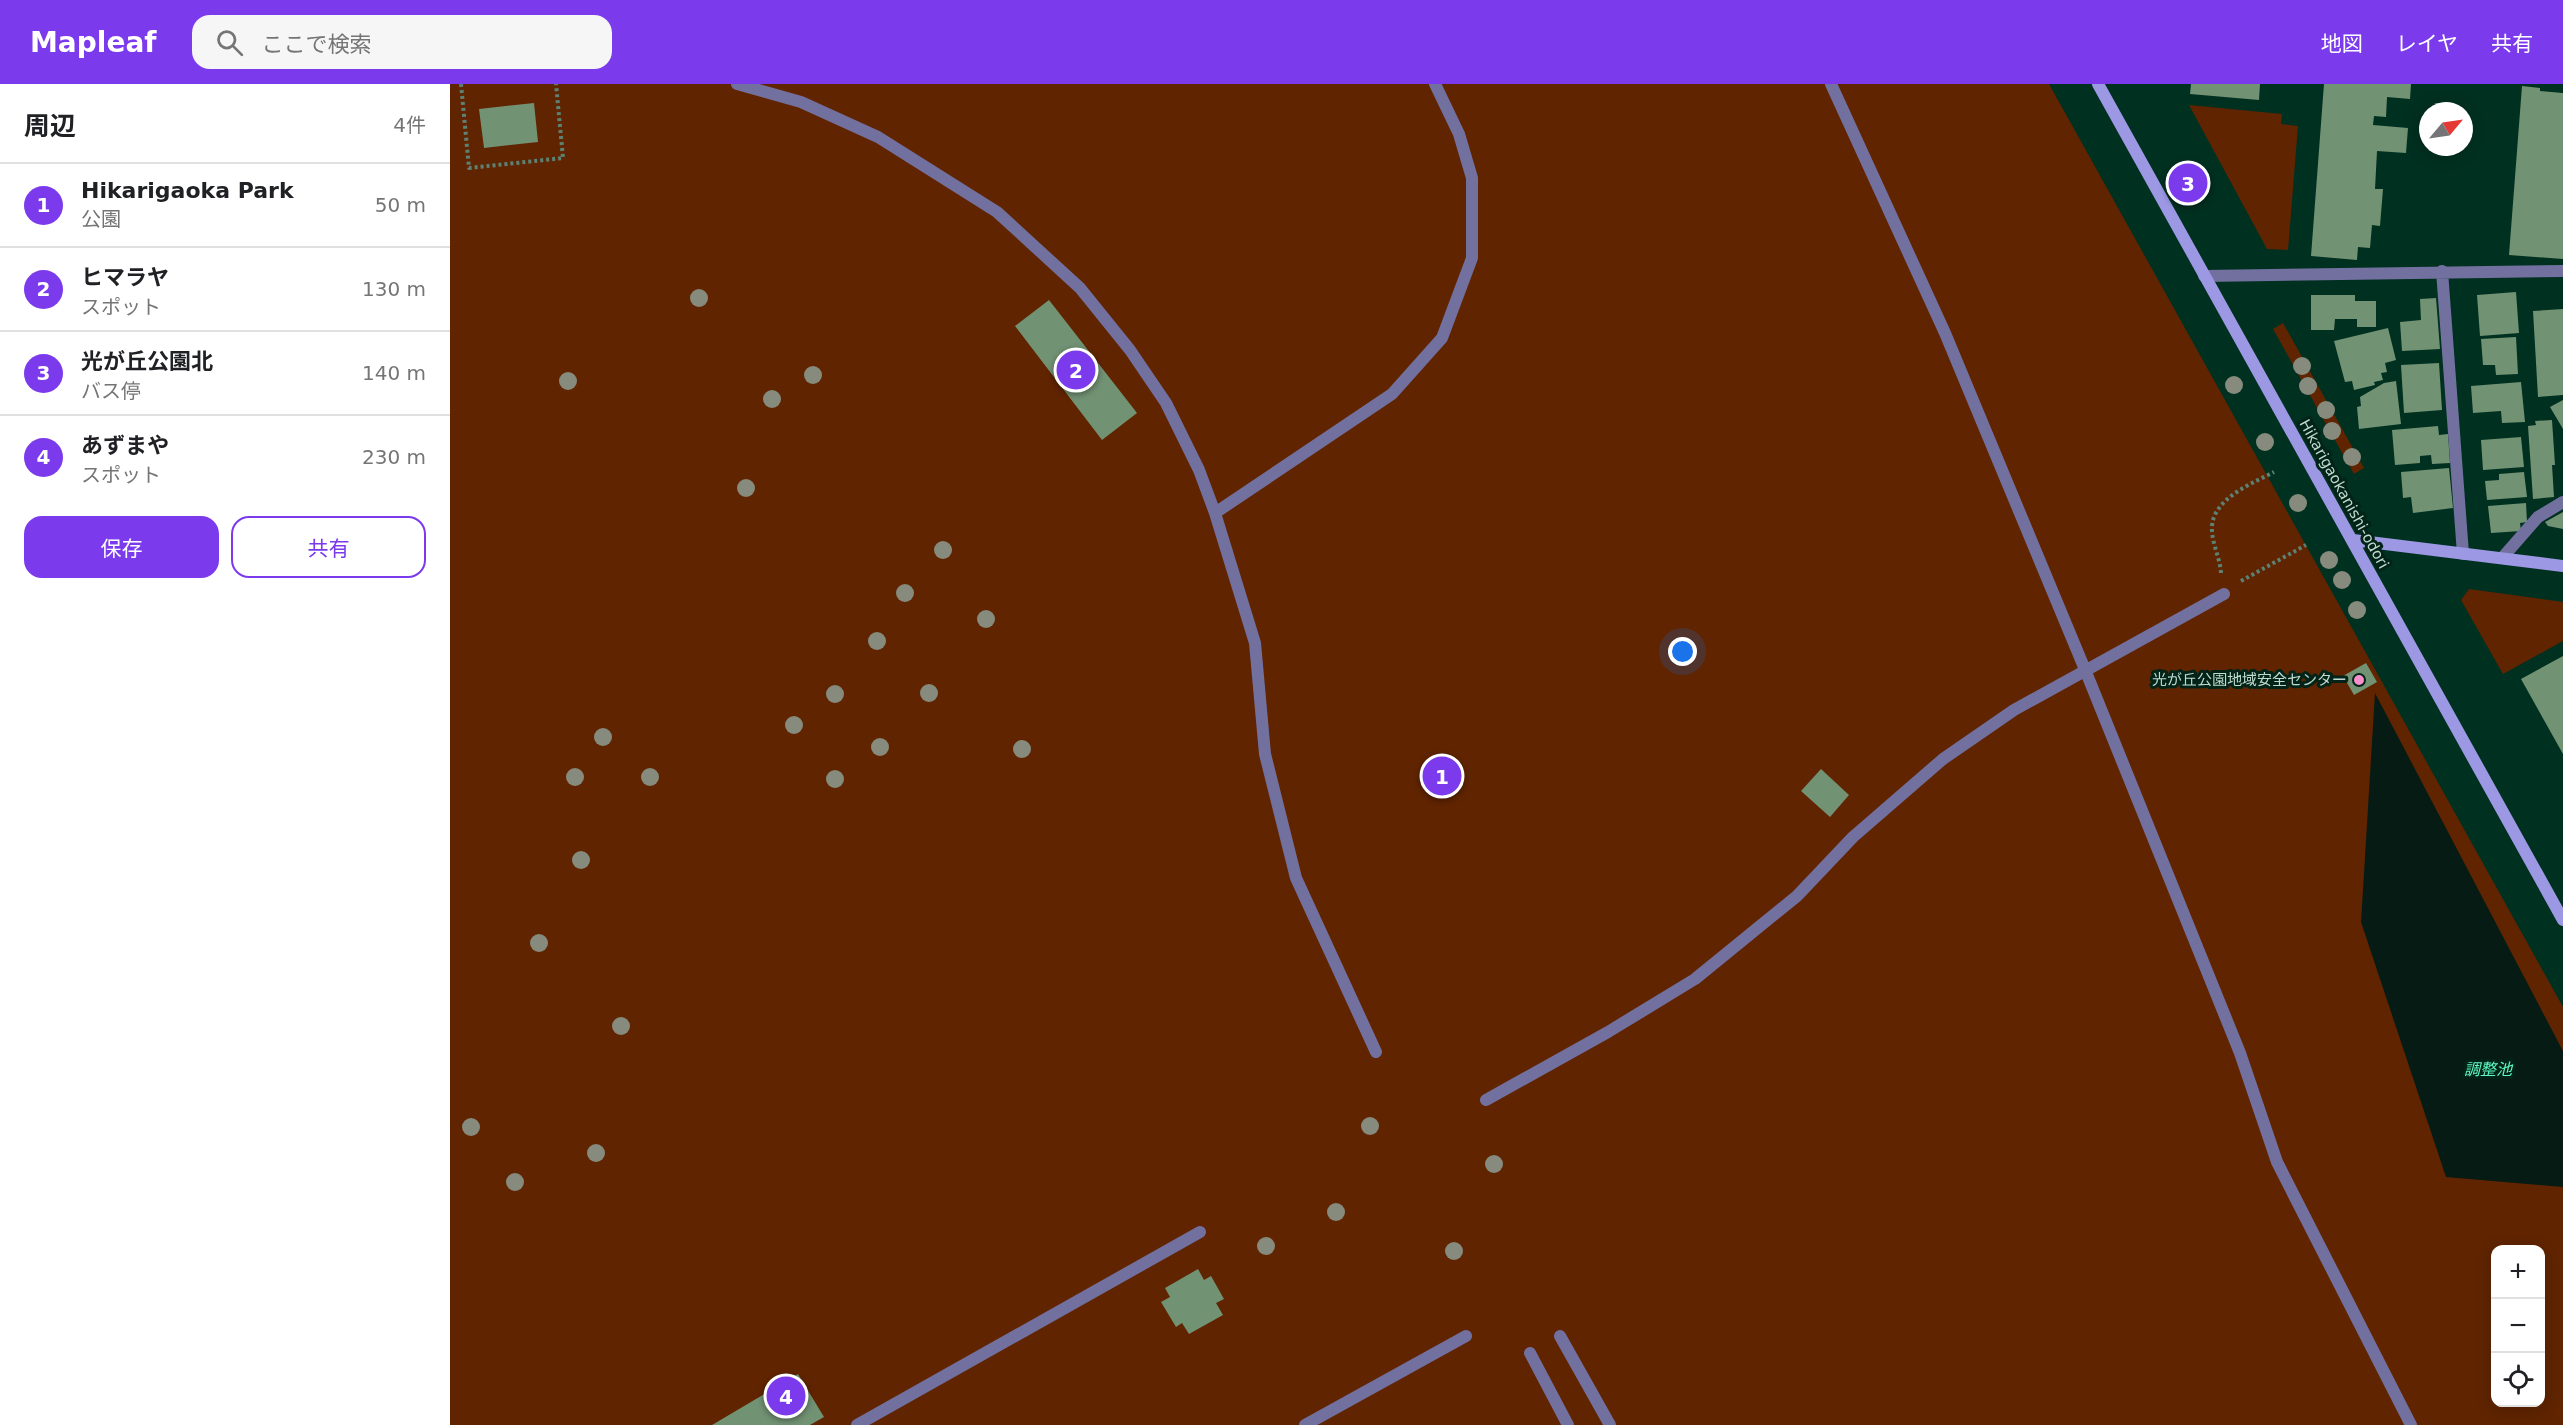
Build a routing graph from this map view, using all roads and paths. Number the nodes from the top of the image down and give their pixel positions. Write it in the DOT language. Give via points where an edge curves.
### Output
graph roads {
  1 [pos="460,84"];
  2 [pos="556,84"];
  3 [pos="738,84"];
  4 [pos="1435,84"];
  5 [pos="1830,84"];
  6 [pos="2098,84"];
  7 [pos="2442,271"];
  8 [pos="2563,271"];
  9 [pos="2204,276"];
  10 [pos="2274,471"];
  11 [pos="2563,502"];
  12 [pos="1215,513"];
  13 [pos="2353,540"];
  14 [pos="2306,545"];
  15 [pos="2463,554"];
  16 [pos="2503,557"];
  17 [pos="2563,566"];
  18 [pos="2224,594"];
  19 [pos="2086,672"];
  20 [pos="2563,920"];
  21 [pos="1376,1052"];
  22 [pos="1486,1100"];
  23 [pos="1200,1232"];
  24 [pos="1466,1336"];
  25 [pos="1560,1336"];
  26 [pos="1530,1353"];
  27 [pos="856,1425"];
  28 [pos="1305,1425"];
  29 [pos="1568,1425"];
  30 [pos="1610,1425"];
  31 [pos="2411,1425"];
  1 -- 2 [label="path" via="469,168 563,158"];
  3 -- 12 [label="street" via="801,102 879,137 997,212 1080,288 1130,350 1166,403"];
  4 -- 12 [label="street" via="1459,134 1472,178 1472,258 1442,338 1392,394"];
  5 -- 19 [label="street" via="1945,333"];
  6 -- 9 [label="street, Hikarigaokanishi-odori"];
  7 -- 8 [label="street"];
  7 -- 9 [label="street"];
  7 -- 15 [label="street"];
  9 -- 13 [label="street, Hikarigaokanishi-odori"];
  10 -- 18 [label="path" via="2216,510 2212,526"];
  11 -- 16 [label="street" via="2538,517"];
  12 -- 21 [label="street" via="1255,643 1265,754 1296,878"];
  13 -- 15 [label="street"];
  13 -- 20 [label="street, Hikarigaokanishi-odori"];
  14 -- 18 [label="path"];
  15 -- 16 [label="street"];
  16 -- 17 [label="street"];
  18 -- 19 [label="street"];
  19 -- 22 [label="street" via="2014,710 1944,759 1852,837 1797,896 1695,979"];
  19 -- 31 [label="street" via="2240,1053 2277,1162"];
  23 -- 27 [label="street"];
  24 -- 28 [label="street"];
  25 -- 30 [label="street"];
  26 -- 29 [label="street"];
}
